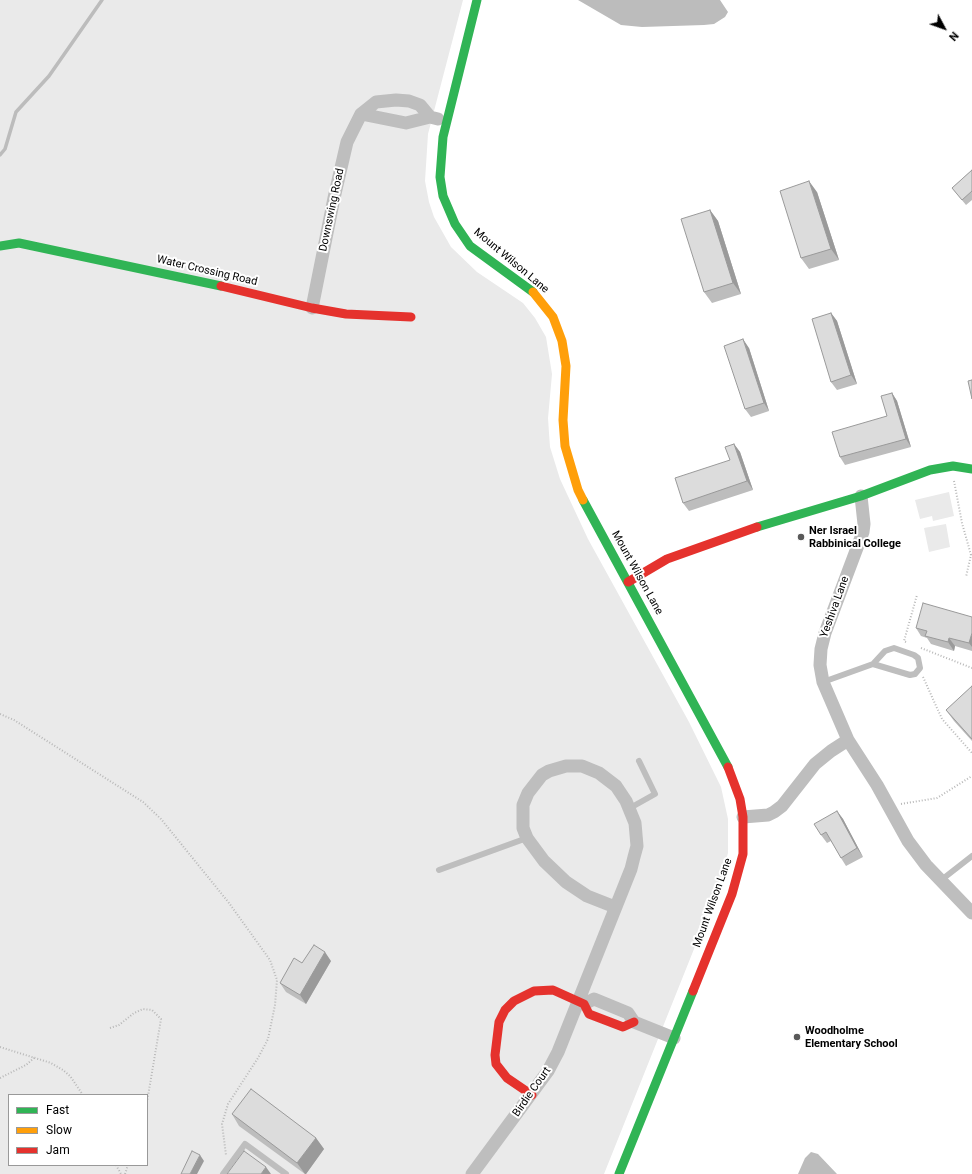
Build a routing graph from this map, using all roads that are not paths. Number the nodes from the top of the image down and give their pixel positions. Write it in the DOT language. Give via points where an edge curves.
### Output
graph roads {
  1 [pos="477,0"];
  2 [pos="361,114"];
  3 [pos="430,117"];
  4 [pos="447,121"];
  5 [pos="0,246"];
  6 [pos="312,308"];
  7 [pos="411,317"];
  8 [pos="972,469"];
  9 [pos="861,496"];
  10 [pos="628,582"];
  11 [pos="873,664"];
  12 [pos="823,682"];
  13 [pos="848,740"];
  14 [pos="638,761"];
  15 [pos="630,808"];
  16 [pos="743,817"];
  17 [pos="527,838"];
  18 [pos="972,856"];
  19 [pos="439,870"];
  20 [pos="940,881"];
  21 [pos="615,907"];
  22 [pos="972,914"];
  23 [pos="580,1002"];
  24 [pos="674,1038"];
  25 [pos="532,1095"];
  26 [pos="223,1174"];
  27 [pos="286,1174"];
  28 [pos="472,1174"];
  29 [pos="618,1174"];
  1 -- 4 [label="street, Mount Wilson Lane"];
  2 -- 3 [label="street" via="406,123"];
  2 -- 3 [label="street, Downswing Road" via="376,102 396,100 420,105"];
  2 -- 6 [label="street, Downswing Road" via="347,142"];
  3 -- 4 [label="street"];
  4 -- 10 [label="street, Mount Wilson Lane" via="440,160 440,177 447,210 470,246 533,292 553,317 562,340 566,366 563,434 568,460 578,490"];
  5 -- 6 [label="street, Water Crossing Road" via="19,242"];
  6 -- 7 [label="street, Water Crossing Road" via="346,314"];
  8 -- 9 [label="street" via="956,466 930,470"];
  9 -- 10 [label="street" via="721,538 667,559"];
  9 -- 12 [label="street, Yeshiva Lane" via="864,524 825,633 820,665"];
  10 -- 16 [label="street, Mount Wilson Lane" via="727,764 740,799"];
  11 -- 11 [label="lane" via="910,675 915,674 920,668 918,658 894,648 885,651"];
  11 -- 12 [label="lane"];
  12 -- 13 [label="street, Yeshiva Lane"];
  13 -- 16 [label="street" via="816,764 782,806 774,812 768,815"];
  13 -- 20 [label="street, Yeshiva Lane" via="908,841"];
  14 -- 15 [label="lane" via="655,794"];
  15 -- 17 [label="street, Birdie Court" via="616,786 599,773 582,766 557,768 542,775 528,793 522,816"];
  15 -- 21 [label="street, Birdie Court" via="635,823 637,846 631,869"];
  16 -- 24 [label="street, Mount Wilson Lane" via="743,854 739,874"];
  17 -- 19 [label="lane"];
  17 -- 21 [label="street, Birdie Court" via="544,861 566,882 587,896"];
  18 -- 20 [label="lane"];
  20 -- 22 [label="street, Yeshiva Lane"];
  21 -- 23 [label="street, Birdie Court"];
  23 -- 24 [label="street" via="594,1000 628,1013 634,1022"];
  23 -- 25 [label="street, Birdie Court" via="548,1071"];
  23 -- 25 [label="street" via="553,990 534,991 514,1001 505,1010 499,1022 496,1064 507,1078"];
  24 -- 29 [label="street, Mount Wilson Lane"];
  25 -- 28 [label="street, Birdie Court"];
  26 -- 27 [label="lane" via="245,1144"];
}
